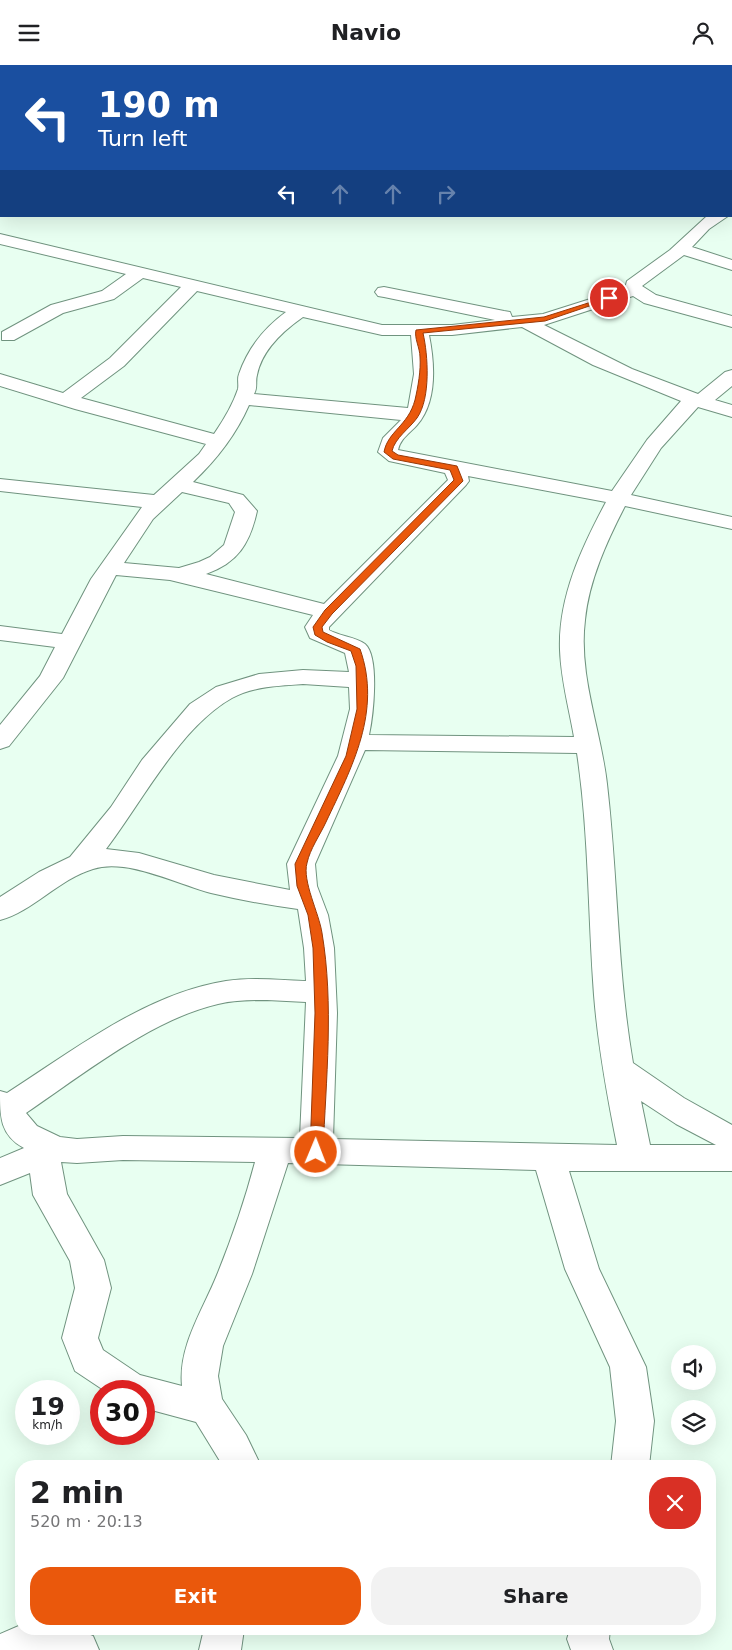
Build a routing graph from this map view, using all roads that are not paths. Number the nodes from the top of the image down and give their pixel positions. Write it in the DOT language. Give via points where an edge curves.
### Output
graph roads {
  1 [pos="717,217"];
  2 [pos="5,244"];
  3 [pos="680,249"];
  4 [pos="732,265"];
  5 [pos="139,273"];
  6 [pos="192,286"];
  7 [pos="635,290"];
  8 [pos="384,292"];
  9 [pos="299,311"];
  10 [pos="529,321"];
  11 [pos="732,322"];
  12 [pos="419,331"];
  13 [pos="8,336"];
  14 [pos="732,376"];
  15 [pos="0,380"];
  16 [pos="243,399"];
  17 [pos="64,400"];
  18 [pos="697,401"];
  19 [pos="732,411"];
  20 [pos="415,415"];
  21 [pos="218,441"];
  22 [pos="454,468"];
  23 [pos="176,484"];
  24 [pos="0,485"];
  25 [pos="617,499"];
  26 [pos="158,501"];
  27 [pos="732,523"];
  28 [pos="109,567"];
  29 [pos="180,575"];
  30 [pos="328,612"];
  31 [pos="0,633"];
  32 [pos="69,642"];
  33 [pos="361,680"];
  34 [pos="0,741"];
  35 [pos="355,741"];
  36 [pos="588,745"];
  37 [pos="80,863"];
  38 [pos="309,902"];
  39 [pos="0,911"];
  40 [pos="321,992"];
  41 [pos="618,1068"];
  42 [pos="3,1107"];
  43 [pos="732,1139"];
  44 [pos="275,1150"];
  45 [pos="49,1151"];
  46 [pos="316,1152"];
  47 [pos="549,1158"];
  48 [pos="636,1158"];
  49 [pos="732,1158"];
  50 [pos="0,1172"];
  51 [pos="117,1380"];
  52 [pos="155,1395"];
  53 [pos="208,1409"];
  54 [pos="239,1460"];
  55 [pos="631,1460"];
  56 [pos="223,1635"];
  57 [pos="589,1635"];
  58 [pos="12,1650"];
  59 [pos="78,1650"];
  60 [pos="220,1650"];
  61 [pos="592,1650"];
  1 -- 3 [label="street" via="701,227"];
  2 -- 5 [label="street"];
  3 -- 4 [label="street"];
  3 -- 7 [label="street" via="634,285"];
  5 -- 6 [label="street"];
  5 -- 13 [label="street" via="108,295 57,309"];
  6 -- 9 [label="street"];
  6 -- 17 [label="street" via="152,330 108,370"];
  7 -- 10 [label="street" via="545,319"];
  7 -- 11 [label="street" via="650,299"];
  8 -- 10 [label="street"];
  9 -- 12 [label="street" via="382,330"];
  9 -- 16 [label="street" via="281,324 259,348 247,376 248,387"];
  10 -- 12 [label="street"];
  10 -- 18 [label="street" via="631,377"];
  12 -- 20 [label="street" via="424,357"];
  14 -- 18 [label="street"];
  15 -- 17 [label="street"];
  16 -- 20 [label="street"];
  16 -- 21 [label="street"];
  17 -- 21 [label="street"];
  18 -- 19 [label="street"];
  18 -- 25 [label="street" via="672,419"];
  20 -- 22 [label="street" via="390,441 388,452 396,457"];
  21 -- 23 [label="street" via="206,458"];
  22 -- 25 [label="street" via="510,475"];
  22 -- 30 [label="street" via="459,481"];
  23 -- 26 [label="street"];
  23 -- 29 [label="street" via="236,499 246,511 236,546 222,560"];
  24 -- 26 [label="street"];
  25 -- 27 [label="street"];
  25 -- 36 [label="street" via="598,535 573,617 570,655"];
  26 -- 28 [label="street"];
  28 -- 29 [label="street"];
  28 -- 32 [label="street"];
  29 -- 30 [label="street"];
  30 -- 33 [label="street" via="317,627 318,633 356,649 360,657"];
  31 -- 32 [label="street"];
  32 -- 34 [label="street" via="51,677"];
  33 -- 35 [label="street" via="362,709"];
  33 -- 37 [label="street" via="303,677 259,681 224,692 199,709 151,766 120,813"];
  35 -- 36 [label="street"];
  35 -- 38 [label="street" via="352,756 301,864 303,886"];
  36 -- 41 [label="street"];
  37 -- 38 [label="street" via="100,858 133,860 201,881"];
  37 -- 39 [label="street"];
  38 -- 40 [label="street" via="319,948"];
  40 -- 42 [label="street" via="224,993 179,1005"];
  40 -- 46 [label="street"];
  41 -- 43 [label="street" via="655,1097"];
  41 -- 48 [label="street"];
  42 -- 45 [label="street" via="26,1135"];
  44 -- 45 [label="street" via="122,1148"];
  44 -- 46 [label="street"];
  44 -- 53 [label="street" via="238,1267 202,1358 200,1388"];
  45 -- 50 [label="street"];
  45 -- 51 [label="street" via="50,1195 87,1260 93,1288 80,1337 88,1360"];
  46 -- 47 [label="street"];
  47 -- 48 [label="street"];
  47 -- 55 [label="street" via="582,1269 628,1367 635,1421"];
  48 -- 49 [label="street"];
  52 -- 53 [label="street"];
  53 -- 54 [label="street"];
  56 -- 60 [label="street"];
  57 -- 61 [label="street"];
  58 -- 59 [label="street" via="21,1645"];
}
